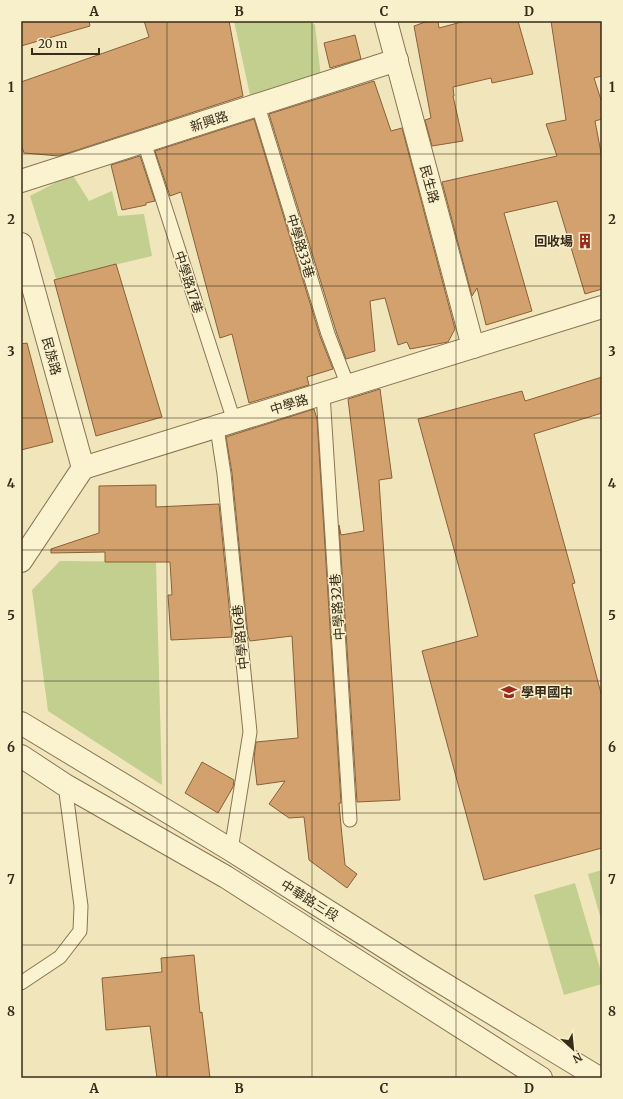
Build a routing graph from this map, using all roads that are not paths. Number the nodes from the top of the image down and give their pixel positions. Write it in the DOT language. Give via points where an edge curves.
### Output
graph roads {
  1 [pos="386,21"];
  2 [pos="397,60"];
  3 [pos="258,106"];
  4 [pos="144,142"];
  5 [pos="21,181"];
  6 [pos="21,244"];
  7 [pos="602,307"];
  8 [pos="473,347"];
  9 [pos="348,386"];
  10 [pos="323,394"];
  11 [pos="227,424"];
  12 [pos="83,468"];
  13 [pos="21,562"];
  14 [pos="21,723"];
  15 [pos="21,756"];
  16 [pos="65,785"];
  17 [pos="350,820"];
  18 [pos="231,850"];
  19 [pos="21,983"];
  20 [pos="541,1078"];
  21 [pos="599,1078"];
  1 -- 2 [label="street, 民生路"];
  2 -- 3 [label="street, 新興路"];
  2 -- 8 [label="street, 民生路"];
  3 -- 4 [label="street, 新興路"];
  3 -- 9 [label="lane, 中學路33巷" via="328,334"];
  4 -- 5 [label="street, 新興路"];
  4 -- 11 [label="lane, 中學路17巷"];
  6 -- 12 [label="street, 民族路"];
  7 -- 8 [label="street, 中學路"];
  8 -- 9 [label="street, 中學路"];
  9 -- 10 [label="street, 中學路"];
  10 -- 11 [label="street, 中學路"];
  10 -- 17 [label="lane, 中學路32巷"];
  11 -- 12 [label="street, 中學路"];
  11 -- 18 [label="lane, 中學路16巷" via="217,428 250,732"];
  12 -- 13 [label="street"];
  14 -- 18 [label="street, 中華路三段"];
  15 -- 16 [label="street, 中華路三段"];
  16 -- 19 [label="lane" via="81,906 80,931 60,957"];
  16 -- 20 [label="street, 中華路三段" via="226,877"];
  18 -- 21 [label="street, 中華路三段"];
}
